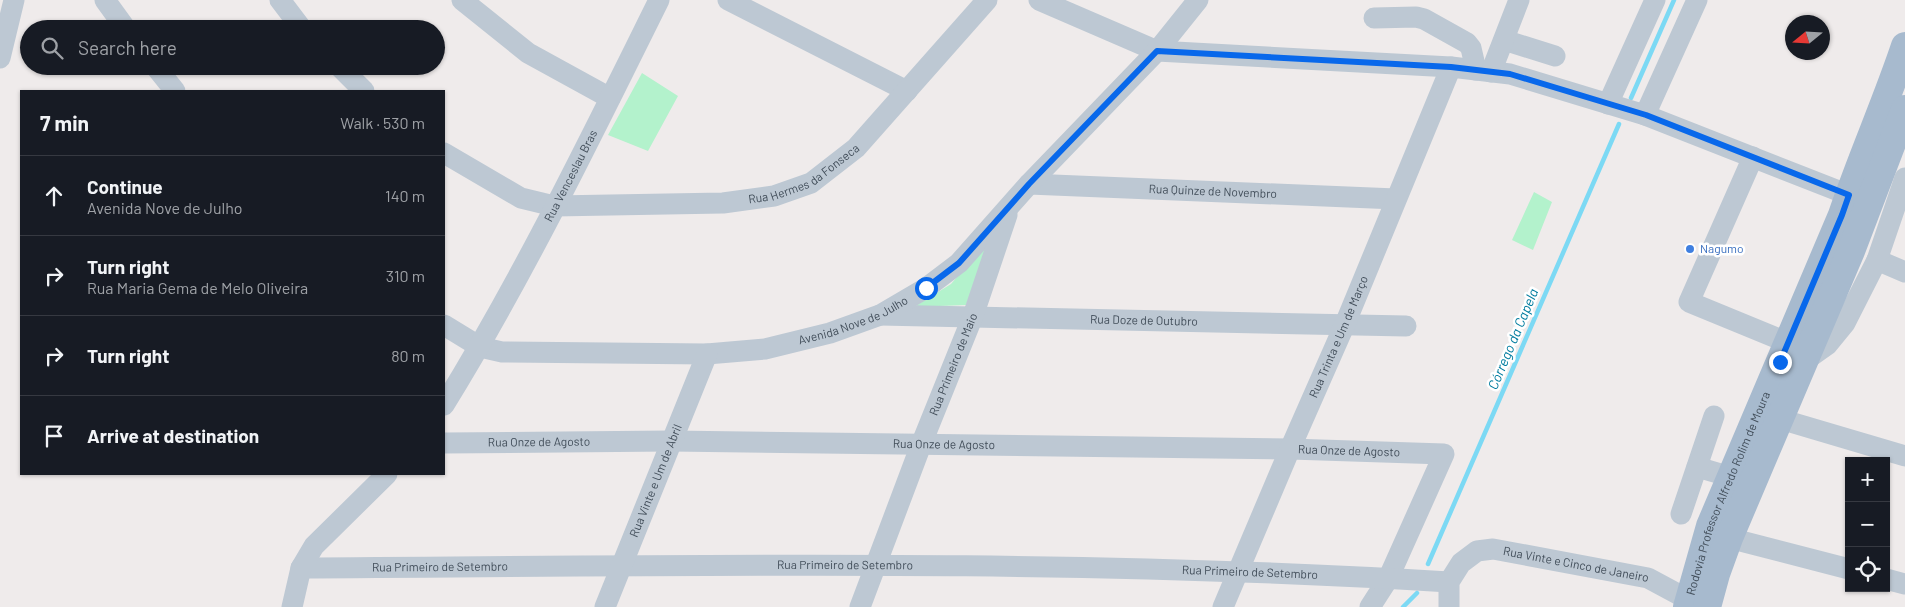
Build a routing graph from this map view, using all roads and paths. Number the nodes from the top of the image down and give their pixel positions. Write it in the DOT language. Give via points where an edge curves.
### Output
graph roads {
  1 [pos="14,0"];
  2 [pos="105,0"];
  3 [pos="280,0"];
  4 [pos="462,0"];
  5 [pos="658,0"];
  6 [pos="728,0"];
  7 [pos="987,0"];
  8 [pos="1039,0"];
  9 [pos="1198,0"];
  10 [pos="1519,0"];
  11 [pos="1655,0"];
  12 [pos="1697,0"];
  13 [pos="1374,18"];
  14 [pos="119,20"];
  15 [pos="295,20"];
  16 [pos="1504,40"];
  17 [pos="1905,46"];
  18 [pos="1157,51"];
  19 [pos="1555,56"];
  20 [pos="0,58"];
  21 [pos="1451,67"];
  22 [pos="1484,71"];
  23 [pos="162,75"];
  24 [pos="348,75"];
  25 [pos="174,90"];
  26 [pos="363,90"];
  27 [pos="907,91"];
  28 [pos="610,98"];
  29 [pos="1608,104"];
  30 [pos="1905,109"];
  31 [pos="1646,115"];
  32 [pos="445,154"];
  33 [pos="1753,157"];
  34 [pos="1905,178"];
  35 [pos="1029,184"];
  36 [pos="1849,195"];
  37 [pos="1396,199"];
  38 [pos="1011,205"];
  39 [pos="554,206"];
  40 [pos="1876,260"];
  41 [pos="1905,272"];
  42 [pos="880,315"];
  43 [pos="973,316"];
  44 [pos="1345,324"];
  45 [pos="445,326"];
  46 [pos="1406,326"];
  47 [pos="480,347"];
  48 [pos="1796,352"];
  49 [pos="707,354"];
  50 [pos="445,403"];
  51 [pos="1714,416"];
  52 [pos="1780,420"];
  53 [pos="671,441"];
  54 [pos="445,443"];
  55 [pos="921,445"];
  56 [pos="1290,449"];
  57 [pos="1905,456"];
  58 [pos="1697,467"];
  59 [pos="385,475"];
  60 [pos="1731,477"];
  61 [pos="1681,514"];
  62 [pos="1729,538"];
  63 [pos="877,565"];
  64 [pos="622,566"];
  65 [pos="301,568"];
  66 [pos="1845,568"];
  67 [pos="1238,572"];
  68 [pos="1388,579"];
  69 [pos="1890,580"];
  70 [pos="1449,582"];
  71 [pos="1905,584"];
  72 [pos="1694,605"];
  73 [pos="292,607"];
  74 [pos="605,607"];
  75 [pos="860,607"];
  76 [pos="1223,607"];
  77 [pos="1370,607"];
  78 [pos="1432,607"];
  79 [pos="1449,607"];
  1 -- 20 [label="street"];
  2 -- 14 [label="street"];
  3 -- 15 [label="street"];
  4 -- 28 [label="street" via="528,53"];
  5 -- 28 [label="street, Rua Venceslau Bras"];
  6 -- 27 [label="street"];
  7 -- 27 [label="street, Rua Hermes da Fonseca"];
  8 -- 18 [label="street"];
  9 -- 18 [label="street, Avenida Nove de Julho"];
  10 -- 16 [label="street"];
  11 -- 29 [label="street"];
  12 -- 31 [label="street"];
  13 -- 22 [label="street" via="1424,19 1467,43"];
  16 -- 19 [label="street"];
  16 -- 22 [label="street"];
  17 -- 36 [label="main road, Rodovia Professor Alfredo Rolim de Moura"];
  18 -- 21 [label="street"];
  18 -- 35 [label="street, Avenida Nove de Julho"];
  21 -- 22 [label="street"];
  21 -- 37 [label="street, Rua Trinta e Um de Março"];
  22 -- 29 [label="street" via="1510,74"];
  23 -- 25 [label="street"];
  24 -- 26 [label="street"];
  27 -- 39 [label="street, Rua Hermes da Fonseca" via="856,148 811,183 774,196 723,203"];
  28 -- 39 [label="street, Rua Venceslau Bras"];
  29 -- 31 [label="street"];
  30 -- 48 [label="main road, Rodovia Professor Alfredo Rolim de Moura" via="1851,251"];
  31 -- 33 [label="street"];
  32 -- 39 [label="street, Rua Hermes da Fonseca" via="521,198"];
  33 -- 36 [label="street"];
  33 -- 48 [label="street" via="1689,302"];
  34 -- 40 [label="street"];
  35 -- 37 [label="street, Rua Quinze de Novembro"];
  35 -- 38 [label="street, Avenida Nove de Julho"];
  36 -- 48 [label="main road, Rodovia Professor Alfredo Rolim de Moura"];
  37 -- 44 [label="street, Rua Trinta e Um de Março"];
  38 -- 42 [label="street, Avenida Nove de Julho" via="959,263 926,288"];
  38 -- 43 [label="street, Rua Primeiro de Maio"];
  39 -- 47 [label="street, Rua Venceslau Bras"];
  40 -- 41 [label="street"];
  40 -- 48 [label="street" via="1845,323 1826,345"];
  42 -- 43 [label="street, Rua Doze de Outubro"];
  42 -- 49 [label="street, Avenida Nove de Julho" via="830,333 765,349"];
  43 -- 44 [label="street, Rua Doze de Outubro"];
  43 -- 55 [label="street, Rua Primeiro de Maio"];
  44 -- 46 [label="street, Rua Doze de Outubro"];
  44 -- 56 [label="street, Rua Trinta e Um de Março"];
  45 -- 47 [label="street, Avenida Nove de Julho"];
  47 -- 49 [label="street, Avenida Nove de Julho" via="502,352"];
  47 -- 50 [label="street"];
  48 -- 52 [label="main road, Rodovia Professor Alfredo Rolim de Moura"];
  48 -- 60 [label="main road, Rodovia Professor Alfredo Rolim de Moura"];
  49 -- 53 [label="street, Rua Vinte e Um de Abril"];
  51 -- 58 [label="street"];
  52 -- 57 [label="street"];
  52 -- 62 [label="main road, Rodovia Professor Alfredo Rolim de Moura"];
  53 -- 54 [label="street, Rua Onze de Agosto"];
  53 -- 55 [label="street, Rua Onze de Agosto"];
  53 -- 64 [label="street, Rua Vinte e Um de Abril"];
  55 -- 56 [label="street, Rua Onze de Agosto"];
  55 -- 63 [label="street, Rua Primeiro de Maio"];
  56 -- 67 [label="street, Rua Trinta e Um de Março"];
  56 -- 68 [label="street, Rua Onze de Agosto" via="1444,454"];
  58 -- 60 [label="street"];
  58 -- 61 [label="street"];
  59 -- 65 [label="street" via="314,546"];
  60 -- 72 [label="main road, Rodovia Professor Alfredo Rolim de Moura" via="1710,526"];
  62 -- 66 [label="street"];
  62 -- 72 [label="main road, Rodovia Professor Alfredo Rolim de Moura" via="1716,574"];
  63 -- 64 [label="street, Rua Primeiro de Setembro"];
  63 -- 67 [label="street, Rua Primeiro de Setembro"];
  63 -- 75 [label="street, Rua Primeiro de Maio"];
  64 -- 65 [label="street, Rua Primeiro de Setembro"];
  64 -- 74 [label="street, Rua Vinte e Um de Abril"];
  65 -- 73 [label="street"];
  67 -- 68 [label="street, Rua Primeiro de Setembro"];
  67 -- 76 [label="street, Rua Trinta e Um de Março"];
  68 -- 70 [label="street, Rua Primeiro de Setembro"];
  68 -- 77 [label="street"];
  69 -- 71 [label="street"];
  70 -- 72 [label="street, Rua Vinte e Cinco de Janeiro" via="1462,563 1477,550 1493,549 1648,578"];
  70 -- 78 [label="street"];
  70 -- 79 [label="street"];
}
